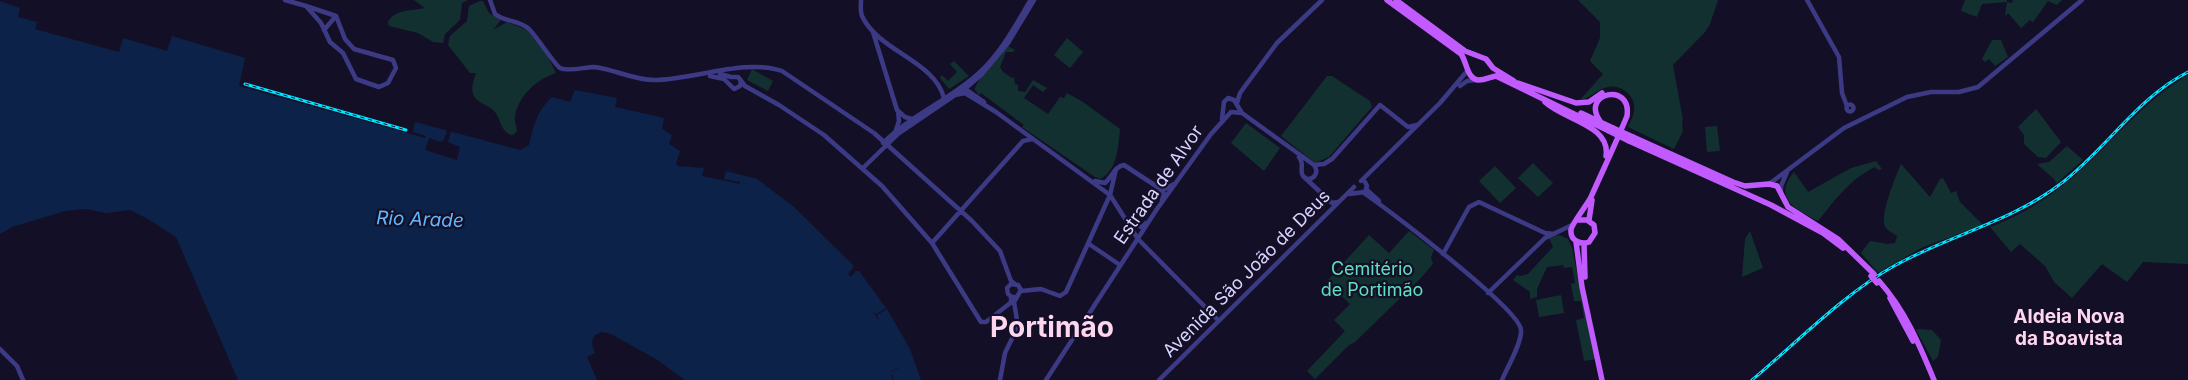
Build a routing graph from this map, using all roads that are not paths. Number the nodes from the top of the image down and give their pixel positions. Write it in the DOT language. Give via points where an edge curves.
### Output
graph roads {
  1 [pos="286,0"];
  2 [pos="490,0"];
  3 [pos="861,0"];
  4 [pos="1032,0"];
  5 [pos="1316,0"];
  6 [pos="1322,0"];
  7 [pos="1387,0"];
  8 [pos="1396,0"];
  9 [pos="1807,0"];
  10 [pos="2082,0"];
  11 [pos="306,6"];
  12 [pos="1313,8"];
  13 [pos="336,16"];
  14 [pos="324,30"];
  15 [pos="873,31"];
  16 [pos="1005,41"];
  17 [pos="1485,59"];
  18 [pos="744,68"];
  19 [pos="1468,69"];
  20 [pos="711,74"];
  21 [pos="699,75"];
  22 [pos="981,75"];
  23 [pos="733,77"];
  24 [pos="1485,79"];
  25 [pos="1476,80"];
  26 [pos="741,81"];
  27 [pos="1518,83"];
  28 [pos="729,84"];
  29 [pos="966,88"];
  30 [pos="1240,93"];
  31 [pos="955,95"];
  32 [pos="1542,95"];
  33 [pos="946,96"];
  34 [pos="972,97"];
  35 [pos="1230,98"];
  36 [pos="1440,103"];
  37 [pos="1237,104"];
  38 [pos="988,105"];
  39 [pos="1224,108"];
  40 [pos="897,110"];
  41 [pos="1232,111"];
  42 [pos="996,112"];
  43 [pos="1242,113"];
  44 [pos="921,118"];
  45 [pos="912,120"];
  46 [pos="1222,120"];
  47 [pos="1857,121"];
  48 [pos="1600,122"];
  49 [pos="1421,123"];
  50 [pos="1406,126"];
  51 [pos="1611,129"];
  52 [pos="1020,130"];
  53 [pos="895,131"];
  54 [pos="1408,135"];
  55 [pos="1033,139"];
  56 [pos="1631,139"];
  57 [pos="892,140"];
  58 [pos="1402,140"];
  59 [pos="885,143"];
  60 [pos="1018,146"];
  61 [pos="1295,152"];
  62 [pos="1605,162"];
  63 [pos="907,163"];
  64 [pos="1313,165"];
  65 [pos="862,167"];
  66 [pos="1302,168"];
  67 [pos="1116,169"];
  68 [pos="1788,171"];
  69 [pos="1087,177"];
  70 [pos="1181,177"];
  71 [pos="1307,179"];
  72 [pos="1363,182"];
  73 [pos="1768,184"];
  74 [pos="1159,188"];
  75 [pos="1356,190"];
  76 [pos="1365,191"];
  77 [pos="1110,195"];
  78 [pos="1781,195"];
  79 [pos="1343,199"];
  80 [pos="1761,200"];
  81 [pos="1332,203"];
  82 [pos="1771,205"];
  83 [pos="1157,209"];
  84 [pos="1330,211"];
  85 [pos="961,212"];
  86 [pos="1151,219"];
  87 [pos="1589,220"];
  88 [pos="1129,222"];
  89 [pos="1575,223"];
  90 [pos="1539,230"];
  91 [pos="1556,233"];
  92 [pos="1572,236"];
  93 [pos="1138,239"];
  94 [pos="1542,240"];
  95 [pos="1576,242"];
  96 [pos="932,243"];
  97 [pos="1089,244"];
  98 [pos="1584,244"];
  99 [pos="1444,253"];
  100 [pos="1120,265"];
  101 [pos="1872,275"];
  102 [pos="1878,282"];
  103 [pos="1015,284"];
  104 [pos="1021,291"];
  105 [pos="1489,292"];
  106 [pos="1014,297"];
  107 [pos="1219,321"];
  108 [pos="0,349"];
  109 [pos="23,380"];
  110 [pos="1000,380"];
  111 [pos="1046,380"];
  112 [pos="1159,380"];
  113 [pos="1502,380"];
  114 [pos="1604,380"];
  115 [pos="1930,380"];
  116 [pos="1934,380"];
  1 -- 11 [label="street"];
  2 -- 21 [label="street" via="491,9 497,16 528,28 559,67 593,67 652,80"];
  3 -- 15 [label="street" via="861,14"];
  4 -- 16 [label="street"];
  4 -- 22 [label="street" via="1008,43"];
  5 -- 12 [label="street"];
  6 -- 12 [label="street"];
  7 -- 19 [label="main road" via="1461,54"];
  8 -- 17 [label="main road" via="1465,51"];
  9 -- 47 [label="street" via="1836,50 1841,63 1842,93 1849,106 1848,111 1852,111"];
  10 -- 47 [label="street" via="1978,87 1959,92 1912,94"];
  11 -- 13 [label="street"];
  11 -- 14 [label="street"];
  12 -- 30 [label="street" via="1277,43"];
  13 -- 14 [label="street"];
  13 -- 14 [label="street" via="345,39 354,49 395,62 392,80 379,87 356,79 343,53 330,42"];
  15 -- 33 [label="street" via="929,74"];
  15 -- 40 [label="street"];
  16 -- 29 [label="street" via="992,61"];
  16 -- 33 [label="street" via="978,74"];
  17 -- 19 [label="main road" via="1474,59"];
  17 -- 24 [label="main road" via="1491,70"];
  17 -- 27 [label="main road" via="1493,68"];
  18 -- 20 [label="street"];
  18 -- 23 [label="street"];
  18 -- 59 [label="street" via="770,67 782,71"];
  19 -- 25 [label="main road"];
  19 -- 36 [label="street"];
  20 -- 21 [label="street"];
  20 -- 23 [label="street"];
  21 -- 28 [label="street" via="719,77"];
  22 -- 29 [label="street"];
  22 -- 38 [label="street" via="973,89"];
  23 -- 26 [label="street"];
  23 -- 28 [label="street"];
  24 -- 25 [label="main road"];
  24 -- 32 [label="main road" via="1496,76"];
  25 -- 36 [label="street" via="1461,84"];
  26 -- 28 [label="street" via="736,89"];
  26 -- 65 [label="street" via="824,135"];
  27 -- 32 [label="main road"];
  27 -- 48 [label="main road"];
  29 -- 31 [label="street"];
  29 -- 33 [label="street"];
  29 -- 34 [label="street"];
  29 -- 38 [label="street"];
  30 -- 35 [label="street"];
  30 -- 37 [label="street"];
  31 -- 34 [label="street" via="962,93"];
  31 -- 44 [label="street"];
  32 -- 51 [label="main road"];
  32 -- 62 [label="main road" via="1557,112 1601,134 1607,147"];
  32 -- 87 [label="main road" via="1580,103 1589,102 1605,92 1617,91 1630,105 1627,124 1595,192"];
  33 -- 44 [label="street"];
  33 -- 45 [label="street"];
  34 -- 42 [label="street"];
  35 -- 37 [label="street"];
  35 -- 39 [label="street" via="1224,102"];
  36 -- 49 [label="street"];
  37 -- 41 [label="street"];
  37 -- 43 [label="street"];
  38 -- 42 [label="street"];
  39 -- 41 [label="street"];
  39 -- 46 [label="street"];
  40 -- 45 [label="street"];
  40 -- 53 [label="street"];
  41 -- 43 [label="street"];
  41 -- 46 [label="street"];
  42 -- 52 [label="street"];
  43 -- 61 [label="street"];
  44 -- 45 [label="street"];
  44 -- 57 [label="street"];
  45 -- 53 [label="street"];
  46 -- 70 [label="street, Estrada de Alvor"];
  47 -- 68 [label="street" via="1832,136"];
  48 -- 51 [label="main road"];
  48 -- 62 [label="main road" via="1596,113 1598,101 1606,95 1620,96 1627,106 1627,116"];
  49 -- 50 [label="street"];
  49 -- 54 [label="street"];
  50 -- 54 [label="street" via="1410,131"];
  50 -- 58 [label="street"];
  50 -- 64 [label="street" via="1380,105 1332,159"];
  51 -- 56 [label="main road, bridge"];
  52 -- 55 [label="street"];
  52 -- 60 [label="street" via="1022,136"];
  53 -- 59 [label="street"];
  54 -- 58 [label="street"];
  55 -- 60 [label="street" via="1027,139"];
  55 -- 69 [label="street"];
  56 -- 73 [label="main road" via="1745,186"];
  56 -- 80 [label="main road"];
  57 -- 59 [label="street"];
  57 -- 63 [label="street" via="893,148"];
  58 -- 72 [label="street, Avenida São João de Deus"];
  59 -- 63 [label="street"];
  59 -- 65 [label="street"];
  60 -- 85 [label="street"];
  61 -- 64 [label="street"];
  61 -- 66 [label="street" via="1302,161"];
  62 -- 89 [label="main road"];
  63 -- 85 [label="street"];
  64 -- 66 [label="street" via="1306,164"];
  64 -- 71 [label="street" via="1316,175"];
  65 -- 96 [label="street"];
  66 -- 71 [label="street"];
  67 -- 69 [label="street" via="1102,184"];
  67 -- 74 [label="street" via="1121,165 1130,168"];
  67 -- 77 [label="street"];
  68 -- 73 [label="street"];
  68 -- 78 [label="street" via="1781,186"];
  69 -- 77 [label="street"];
  70 -- 74 [label="street" via="1171,187"];
  70 -- 83 [label="street, Estrada de Alvor"];
  71 -- 81 [label="street"];
  72 -- 75 [label="street, Avenida São João de Deus" via="1357,182"];
  72 -- 76 [label="street"];
  73 -- 78 [label="main road" via="1777,186"];
  73 -- 80 [label="main road" via="1757,190 1756,195"];
  74 -- 83 [label="street" via="1164,194"];
  75 -- 76 [label="street"];
  75 -- 79 [label="street, Avenida São João de Deus"];
  76 -- 99 [label="street"];
  77 -- 88 [label="street"];
  77 -- 97 [label="street"];
  78 -- 82 [label="main road" via="1779,202"];
  78 -- 101 [label="main road" via="1793,211 1838,239"];
  79 -- 81 [label="street"];
  79 -- 84 [label="street, Avenida São João de Deus"];
  80 -- 82 [label="main road"];
  81 -- 84 [label="street"];
  82 -- 101 [label="main road" via="1836,242"];
  83 -- 86 [label="street, Estrada de Alvor"];
  84 -- 107 [label="street, Avenida São João de Deus"];
  85 -- 96 [label="street"];
  85 -- 103 [label="street" via="995,245"];
  86 -- 88 [label="street" via="1142,227"];
  86 -- 93 [label="street, Estrada de Alvor"];
  87 -- 89 [label="main road"];
  87 -- 98 [label="main road" via="1595,233 1592,240"];
  88 -- 93 [label="street"];
  89 -- 91 [label="street"];
  89 -- 92 [label="main road"];
  90 -- 91 [label="street" via="1545,234"];
  90 -- 94 [label="street" via="1543,234"];
  90 -- 99 [label="street" via="1482,203 1475,203 1469,207"];
  91 -- 92 [label="street"];
  91 -- 94 [label="street"];
  92 -- 95 [label="main road"];
  93 -- 100 [label="street, Estrada de Alvor"];
  93 -- 107 [label="street"];
  94 -- 105 [label="street"];
  95 -- 98 [label="main road"];
  95 -- 114 [label="main road" via="1582,286"];
  96 -- 106 [label="street" via="979,320 986,322"];
  97 -- 100 [label="street"];
  97 -- 104 [label="street" via="1068,290 1062,296 1041,289"];
  98 -- 114 [label="main road" via="1585,280"];
  99 -- 105 [label="street"];
  100 -- 111 [label="street, Estrada de Alvor"];
  101 -- 102 [label="main road, bridge"];
  102 -- 115 [label="main road" via="1901,317"];
  102 -- 116 [label="main road" via="1905,315"];
  103 -- 104 [label="street"];
  103 -- 106 [label="street" via="1007,288 1008,294"];
  104 -- 106 [label="street"];
  105 -- 113 [label="street" via="1519,323 1521,330"];
  106 -- 110 [label="street" via="1018,326 1005,353"];
  107 -- 112 [label="street, Avenida São João de Deus"];
  108 -- 109 [label="street" via="17,366"];
}
